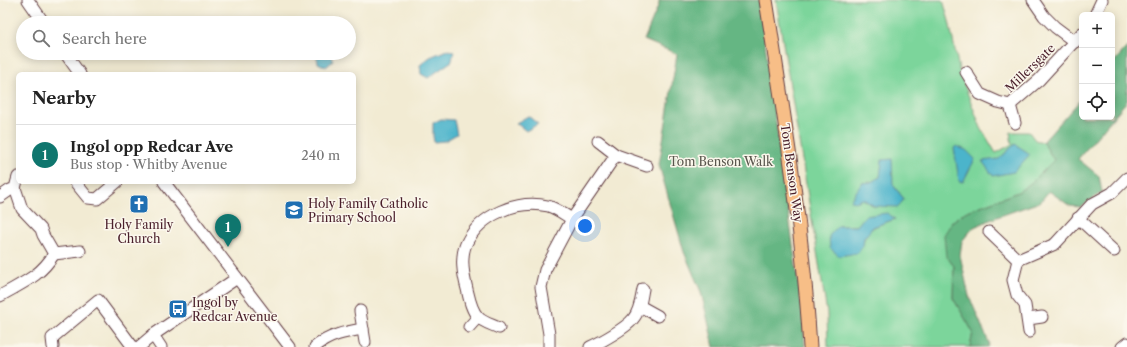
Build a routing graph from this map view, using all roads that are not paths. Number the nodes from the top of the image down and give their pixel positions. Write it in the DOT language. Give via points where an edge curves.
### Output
graph roads {
  1 [pos="28,0"];
  2 [pos="766,0"];
  3 [pos="1033,0"];
  4 [pos="1102,0"];
  5 [pos="1096,12"];
  6 [pos="39,16"];
  7 [pos="1079,37"];
  8 [pos="70,60"];
  9 [pos="79,72"];
  10 [pos="966,72"];
  11 [pos="1010,105"];
  12 [pos="1015,123"];
  13 [pos="598,141"];
  14 [pos="616,155"];
  15 [pos="647,166"];
  16 [pos="1127,178"];
  17 [pos="16,183"];
  18 [pos="17,184"];
  19 [pos="77,184"];
  20 [pos="115,184"];
  21 [pos="166,184"];
  22 [pos="0,197"];
  23 [pos="1078,218"];
  24 [pos="572,219"];
  25 [pos="989,232"];
  26 [pos="80,251"];
  27 [pos="1114,251"];
  28 [pos="54,254"];
  29 [pos="1018,260"];
  30 [pos="237,278"];
  31 [pos="643,289"];
  32 [pos="0,296"];
  33 [pos="640,306"];
  34 [pos="360,312"];
  35 [pos="658,316"];
  36 [pos="478,317"];
  37 [pos="1042,317"];
  38 [pos="1028,319"];
  39 [pos="469,327"];
  40 [pos="499,328"];
  41 [pos="363,329"];
  42 [pos="1029,332"];
  43 [pos="153,335"];
  44 [pos="365,342"];
  45 [pos="1127,343"];
  46 [pos="53,347"];
  47 [pos="133,347"];
  48 [pos="139,347"];
  49 [pos="161,347"];
  50 [pos="290,347"];
  51 [pos="315,347"];
  52 [pos="549,347"];
  53 [pos="590,347"];
  54 [pos="810,347"];
  55 [pos="1122,347"];
  1 -- 6 [label="street"];
  2 -- 54 [label="main road, Tom Benson Way" via="797,203"];
  3 -- 7 [label="street, Millersgate" via="1055,27"];
  4 -- 5 [label="street"];
  7 -- 11 [label="street, Millersgate" via="1039,80"];
  8 -- 9 [label="street"];
  10 -- 11 [label="street, Millersgate" via="980,94"];
  11 -- 12 [label="street"];
  13 -- 14 [label="street"];
  14 -- 15 [label="street"];
  14 -- 24 [label="street"];
  16 -- 23 [label="street" via="1112,193 1092,204"];
  17 -- 22 [label="street"];
  18 -- 28 [label="street" via="22,209 41,229"];
  19 -- 20 [label="street" via="88,198 97,199"];
  21 -- 30 [label="street"];
  23 -- 27 [label="street"];
  23 -- 29 [label="street" via="1055,244"];
  24 -- 36 [label="street" via="550,206 516,206 500,211 473,232 466,245 462,266 471,303"];
  24 -- 52 [label="street" via="545,270 541,287"];
  25 -- 29 [label="street"];
  26 -- 28 [label="street"];
  28 -- 32 [label="street" via="47,266 28,281"];
  29 -- 38 [label="street" via="1013,280 1025,305"];
  30 -- 43 [label="street"];
  30 -- 50 [label="street"];
  31 -- 33 [label="street"];
  33 -- 35 [label="street"];
  33 -- 53 [label="street" via="633,320"];
  34 -- 41 [label="street"];
  36 -- 39 [label="street"];
  36 -- 40 [label="street"];
  37 -- 38 [label="street"];
  38 -- 42 [label="street"];
  41 -- 44 [label="street"];
  41 -- 51 [label="street" via="334,335"];
  43 -- 48 [label="street"];
  43 -- 49 [label="street"];
  45 -- 55 [label="street"];
  46 -- 47 [label="street" via="52,338 98,300"];
}
